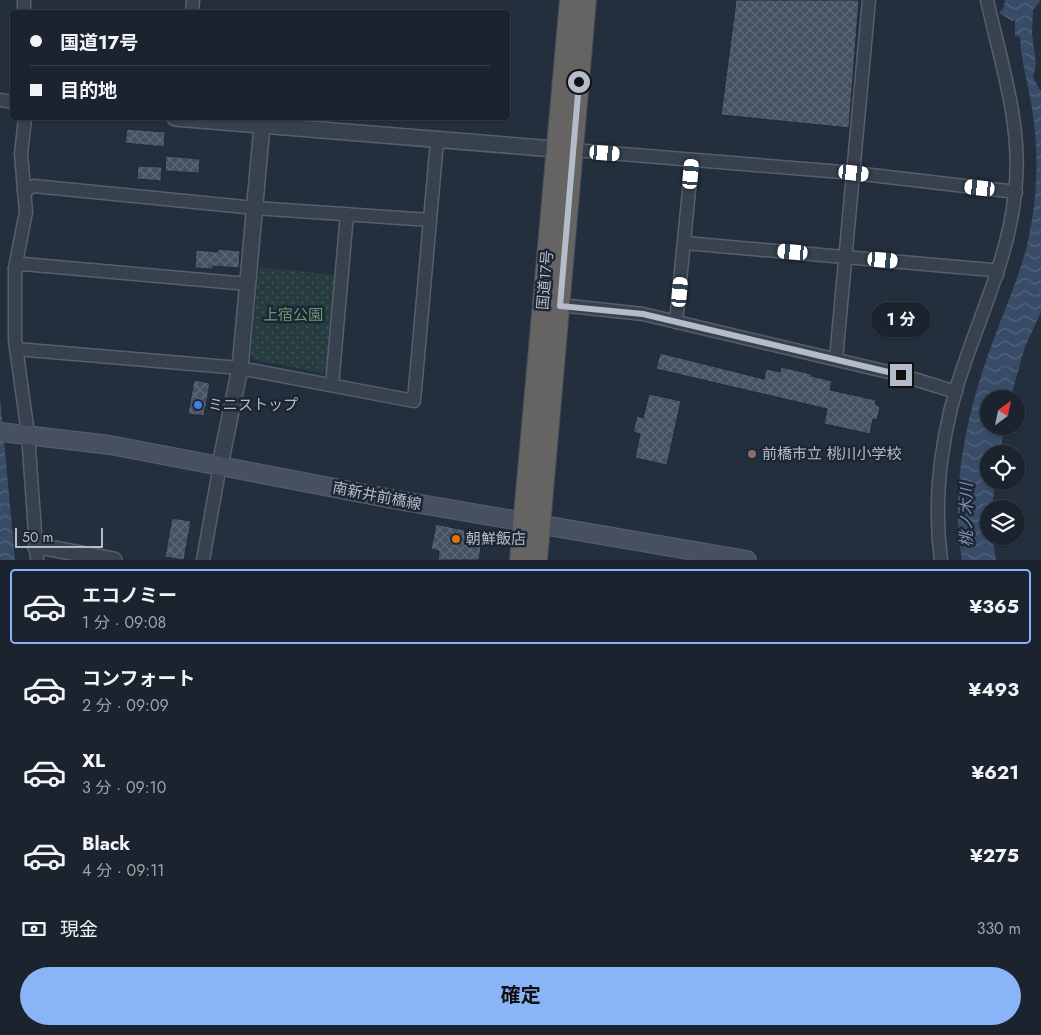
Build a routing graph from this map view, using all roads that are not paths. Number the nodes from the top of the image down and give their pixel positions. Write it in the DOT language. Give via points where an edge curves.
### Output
graph roads {
  1 [pos="570,0"];
  2 [pos="586,0"];
  3 [pos="869,0"];
  4 [pos="987,0"];
  5 [pos="25,120"];
  6 [pos="202,120"];
  7 [pos="262,126"];
  8 [pos="437,141"];
  9 [pos="565,149"];
  10 [pos="692,160"];
  11 [pos="854,173"];
  12 [pos="24,191"];
  13 [pos="1016,192"];
  14 [pos="255,208"];
  15 [pos="347,214"];
  16 [pos="430,220"];
  17 [pos="685,243"];
  18 [pos="847,257"];
  19 [pos="14,268"];
  20 [pos="997,275"];
  21 [pos="248,284"];
  22 [pos="560,306"];
  23 [pos="676,322"];
  24 [pos="16,349"];
  25 [pos="836,360"];
  26 [pos="240,368"];
  27 [pos="332,385"];
  28 [pos="956,392"];
  29 [pos="3,432"];
  30 [pos="28,434"];
  31 [pos="220,466"];
  32 [pos="532,523"];
  33 [pos="36,554"];
  34 [pos="114,560"];
  35 [pos="203,560"];
  36 [pos="520,560"];
  37 [pos="537,560"];
  38 [pos="748,560"];
  39 [pos="941,560"];
  1 -- 9 [label="highway, 国道17号"];
  2 -- 9 [label="highway, 国道17号"];
  3 -- 11 [label="street"];
  4 -- 13 [label="street" via="1012,104"];
  5 -- 12 [label="street" via="21,154"];
  6 -- 7 [label="street"];
  7 -- 8 [label="street"];
  7 -- 14 [label="street"];
  8 -- 9 [label="street"];
  8 -- 16 [label="street"];
  9 -- 10 [label="street"];
  9 -- 22 [label="highway, 国道17号"];
  9 -- 32 [label="highway, 国道17号"];
  10 -- 11 [label="street"];
  10 -- 17 [label="street"];
  11 -- 13 [label="street"];
  11 -- 18 [label="street"];
  12 -- 14 [label="street" via="34,186"];
  12 -- 19 [label="street" via="26,212"];
  13 -- 20 [label="street"];
  14 -- 15 [label="street"];
  14 -- 21 [label="street"];
  15 -- 16 [label="street"];
  15 -- 27 [label="street"];
  16 -- 27 [label="street" via="414,401"];
  17 -- 18 [label="street"];
  17 -- 23 [label="street"];
  18 -- 20 [label="street" via="992,270"];
  18 -- 25 [label="street"];
  19 -- 21 [label="street" via="23,264"];
  19 -- 24 [label="street"];
  20 -- 28 [label="street"];
  21 -- 26 [label="street"];
  22 -- 23 [label="street" via="634,312"];
  22 -- 32 [label="highway, 国道17号"];
  23 -- 25 [label="street"];
  24 -- 26 [label="street"];
  24 -- 30 [label="street"];
  25 -- 28 [label="street"];
  26 -- 27 [label="street"];
  26 -- 31 [label="street"];
  28 -- 39 [label="street" via="943,451 938,496"];
  29 -- 30 [label="main road, 南新井前橋線"];
  30 -- 31 [label="main road, 南新井前橋線" via="82,440"];
  30 -- 33 [label="street"];
  31 -- 32 [label="main road, 南新井前橋線"];
  31 -- 35 [label="street"];
  32 -- 36 [label="highway, 国道17号"];
  32 -- 37 [label="highway, 国道17号"];
  32 -- 38 [label="main road, 南新井前橋線"];
  33 -- 34 [label="street" via="44,547"];
}
